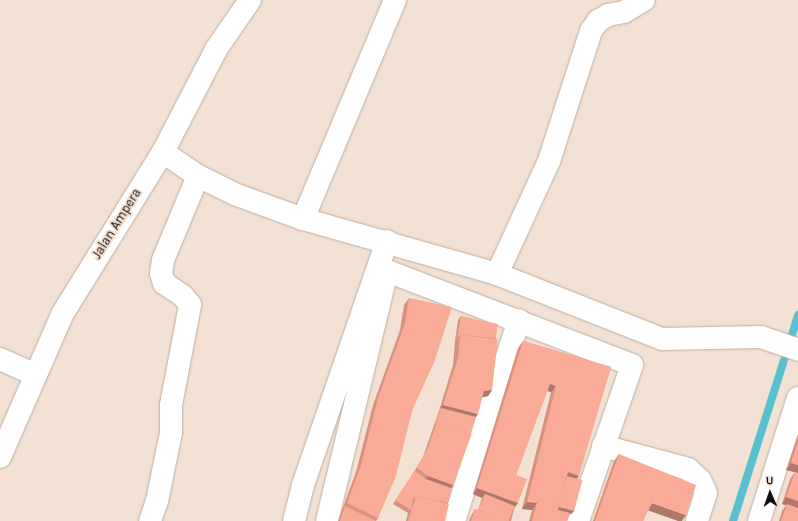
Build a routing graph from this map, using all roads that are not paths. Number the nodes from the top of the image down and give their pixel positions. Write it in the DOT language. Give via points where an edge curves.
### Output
graph roads {
  1 [pos="250,0"];
  2 [pos="395,0"];
  3 [pos="644,0"];
  4 [pos="163,152"];
  5 [pos="198,176"];
  6 [pos="303,219"];
  7 [pos="387,241"];
  8 [pos="497,274"];
  9 [pos="519,320"];
  10 [pos="798,350"];
  11 [pos="0,359"];
  12 [pos="36,375"];
  13 [pos="798,398"];
  14 [pos="603,446"];
  15 [pos="0,457"];
  16 [pos="150,521"];
  17 [pos="294,521"];
  18 [pos="327,521"];
  19 [pos="454,521"];
  20 [pos="578,521"];
  21 [pos="698,521"];
  22 [pos="759,521"];
  1 -- 4 [label="street, Jalan Ampera" via="217,48"];
  2 -- 6 [label="street"];
  3 -- 8 [label="street" via="624,12 608,15 598,21 591,31 549,161"];
  4 -- 5 [label="street"];
  4 -- 12 [label="street, Jalan Ampera" via="63,313"];
  5 -- 6 [label="street" via="237,196"];
  5 -- 16 [label="street" via="163,260 164,283 183,296 190,305 171,405 171,433 158,501"];
  6 -- 7 [label="street"];
  7 -- 8 [label="street"];
  7 -- 17 [label="street" via="303,485"];
  8 -- 10 [label="street" via="662,339 761,337"];
  9 -- 14 [label="street" via="632,365"];
  9 -- 18 [label="street" via="387,271"];
  9 -- 19 [label="street"];
  11 -- 12 [label="street"];
  12 -- 15 [label="street, Jalan Ampera"];
  13 -- 22 [label="street"];
  14 -- 20 [label="street"];
  14 -- 21 [label="street" via="688,469 700,480 706,493"];
}
